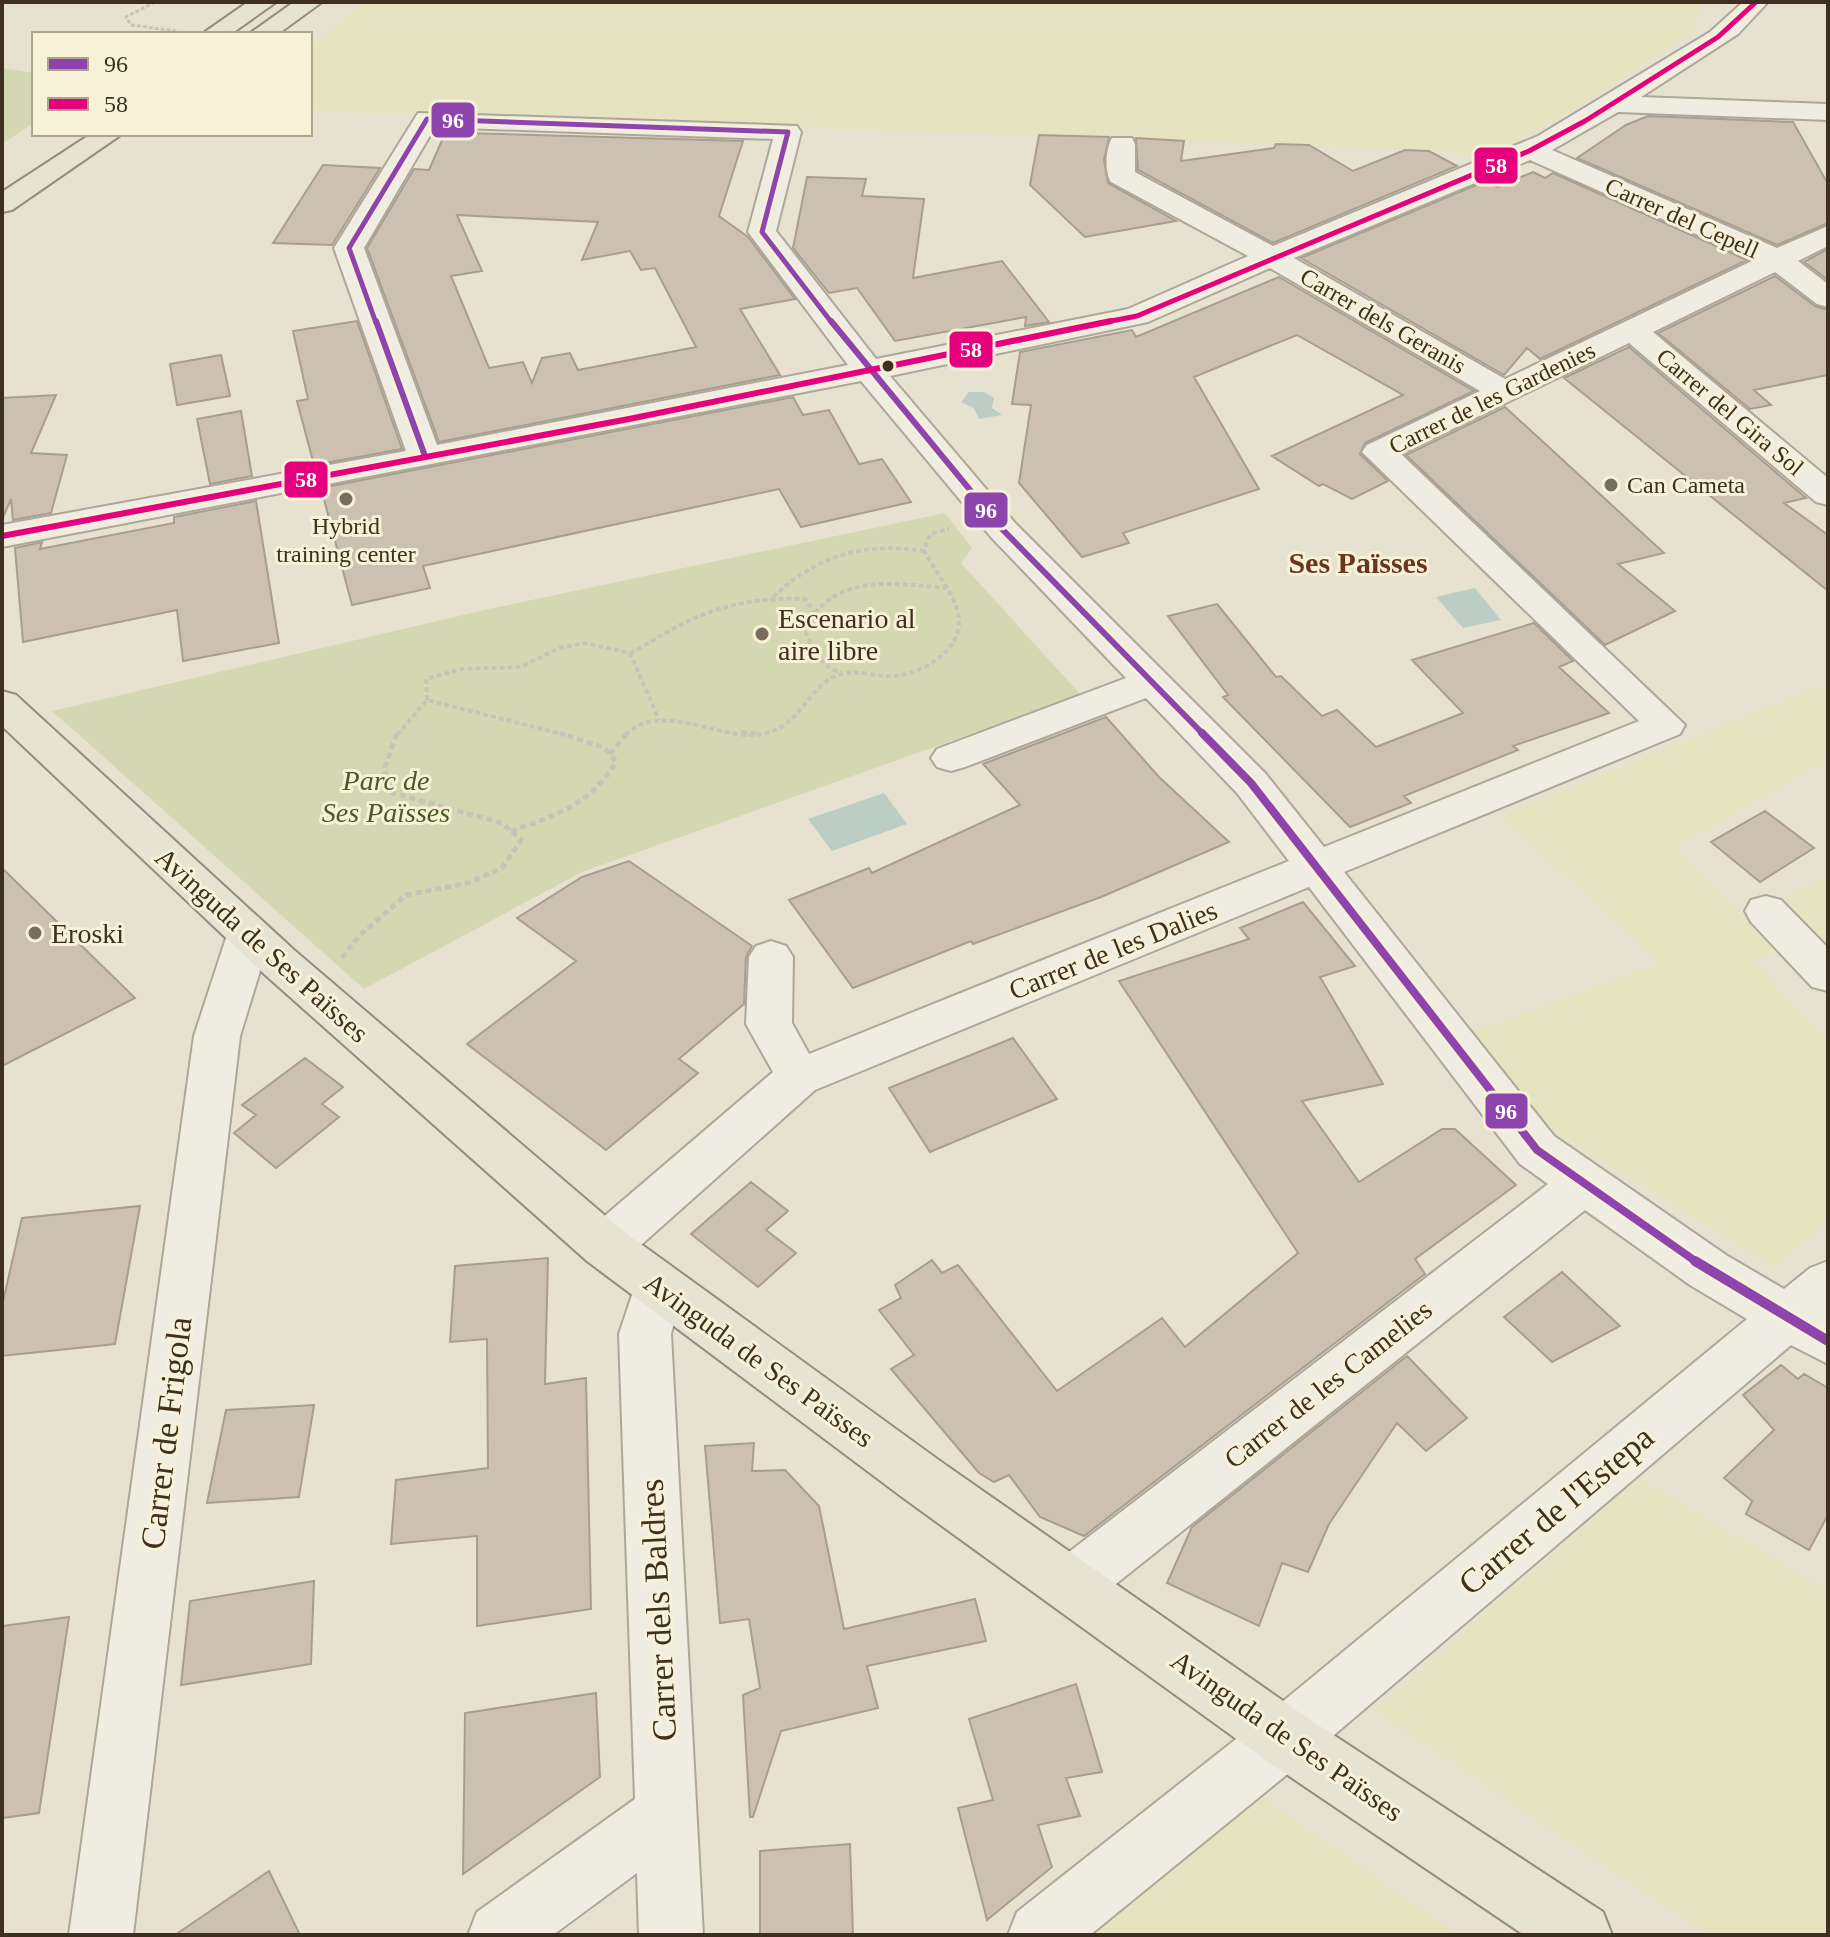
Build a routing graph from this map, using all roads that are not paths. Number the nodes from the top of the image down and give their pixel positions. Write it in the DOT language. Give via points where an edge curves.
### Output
graph roads {
  1 [pos="264,2"];
  2 [pos="310,2"];
  3 [pos="1756,2"];
  4 [pos="217,32"];
  5 [pos="264,32"];
  6 [pos="1612,104"];
  7 [pos="1828,112"];
  8 [pos="106,136"];
  9 [pos="1122,144"];
  10 [pos="1529,150"];
  11 [pos="2,204"];
  12 [pos="1828,235"];
  13 [pos="1270,256"];
  14 [pos="1777,259"];
  15 [pos="1828,298"];
  16 [pos="1632,330"];
  17 [pos="869,371"];
  18 [pos="1504,392"];
  19 [pos="425,456"];
  20 [pos="1828,495"];
  21 [pos="2,536"];
  22 [pos="1153,682"];
  23 [pos="2,704"];
  24 [pos="1666,725"];
  25 [pos="951,758"];
  26 [pos="1316,867"];
  27 [pos="1766,911"];
  28 [pos="249,935"];
  29 [pos="771,957"];
  30 [pos="1828,975"];
  31 [pos="799,1077"];
  32 [pos="1584,1183"];
  33 [pos="605,1246"];
  34 [pos="1828,1283"];
  35 [pos="658,1286"];
  36 [pos="1808,1329"];
  37 [pos="1072,1584"];
  38 [pos="1285,1738"];
  39 [pos="667,1813"];
  40 [pos="101,1935"];
  41 [pos="500,1935"];
  42 [pos="671,1935"];
  43 [pos="1040,1935"];
  44 [pos="1580,1935"];
  1 -- 4 [label="main road"];
  2 -- 5 [label="main road"];
  3 -- 6 [label="street" via="1745,18"];
  6 -- 7 [label="street"];
  6 -- 10 [label="street"];
  8 -- 11 [label="main road"];
  9 -- 13 [label="street, Carrer dels Geranis" via="1121,176"];
  10 -- 13 [label="street"];
  10 -- 14 [label="street, Carrer del Cepell"];
  12 -- 14 [label="street, Carrer de les Gardenies"];
  13 -- 17 [label="street" via="1137,316"];
  13 -- 18 [label="street, Carrer dels Geranis"];
  14 -- 15 [label="street, Carrer del Cepell"];
  14 -- 16 [label="street, Carrer de les Gardenies"];
  16 -- 18 [label="street, Carrer de les Gardenies"];
  16 -- 20 [label="street, Carrer del Gira Sol"];
  17 -- 19 [label="street"];
  17 -- 19 [label="street" via="762,232 788,132 427,119 349,248"];
  17 -- 22 [label="street" via="992,518"];
  18 -- 24 [label="street, Carrer de les Gardenies" via="1379,452"];
  19 -- 21 [label="street"];
  22 -- 25 [label="street"];
  22 -- 26 [label="street" via="1251,783"];
  23 -- 28 [label="main road, Avinguda de Ses Païsses"];
  24 -- 26 [label="street, Carrer de les Dalies"];
  26 -- 31 [label="street, Carrer de les Dalies"];
  26 -- 32 [label="street" via="1537,1150"];
  27 -- 30 [label="street"];
  28 -- 33 [label="main road, Avinguda de Ses Païsses"];
  28 -- 40 [label="street, Carrer de Frigola" via="217,1036"];
  29 -- 31 [label="street" via="769,1024"];
  31 -- 33 [label="street, Carrer de les Dalies"];
  32 -- 36 [label="street" via="1708,1270"];
  32 -- 37 [label="street, Carrer de les Camelies"];
  33 -- 35 [label="main road, Avinguda de Ses Païsses"];
  34 -- 36 [label="street, Carrer de l'Estepa"];
  35 -- 37 [label="main road, Avinguda de Ses Païsses"];
  35 -- 39 [label="street, Carrer dels Baldres" via="645,1334"];
  36 -- 38 [label="street, Carrer de l'Estepa"];
  37 -- 38 [label="main road, Avinguda de Ses Païsses"];
  38 -- 43 [label="street, Carrer de l'Estepa"];
  38 -- 44 [label="main road, Avinguda de Ses Païsses"];
  39 -- 41 [label="street"];
  39 -- 42 [label="street, Carrer dels Baldres"];
}
